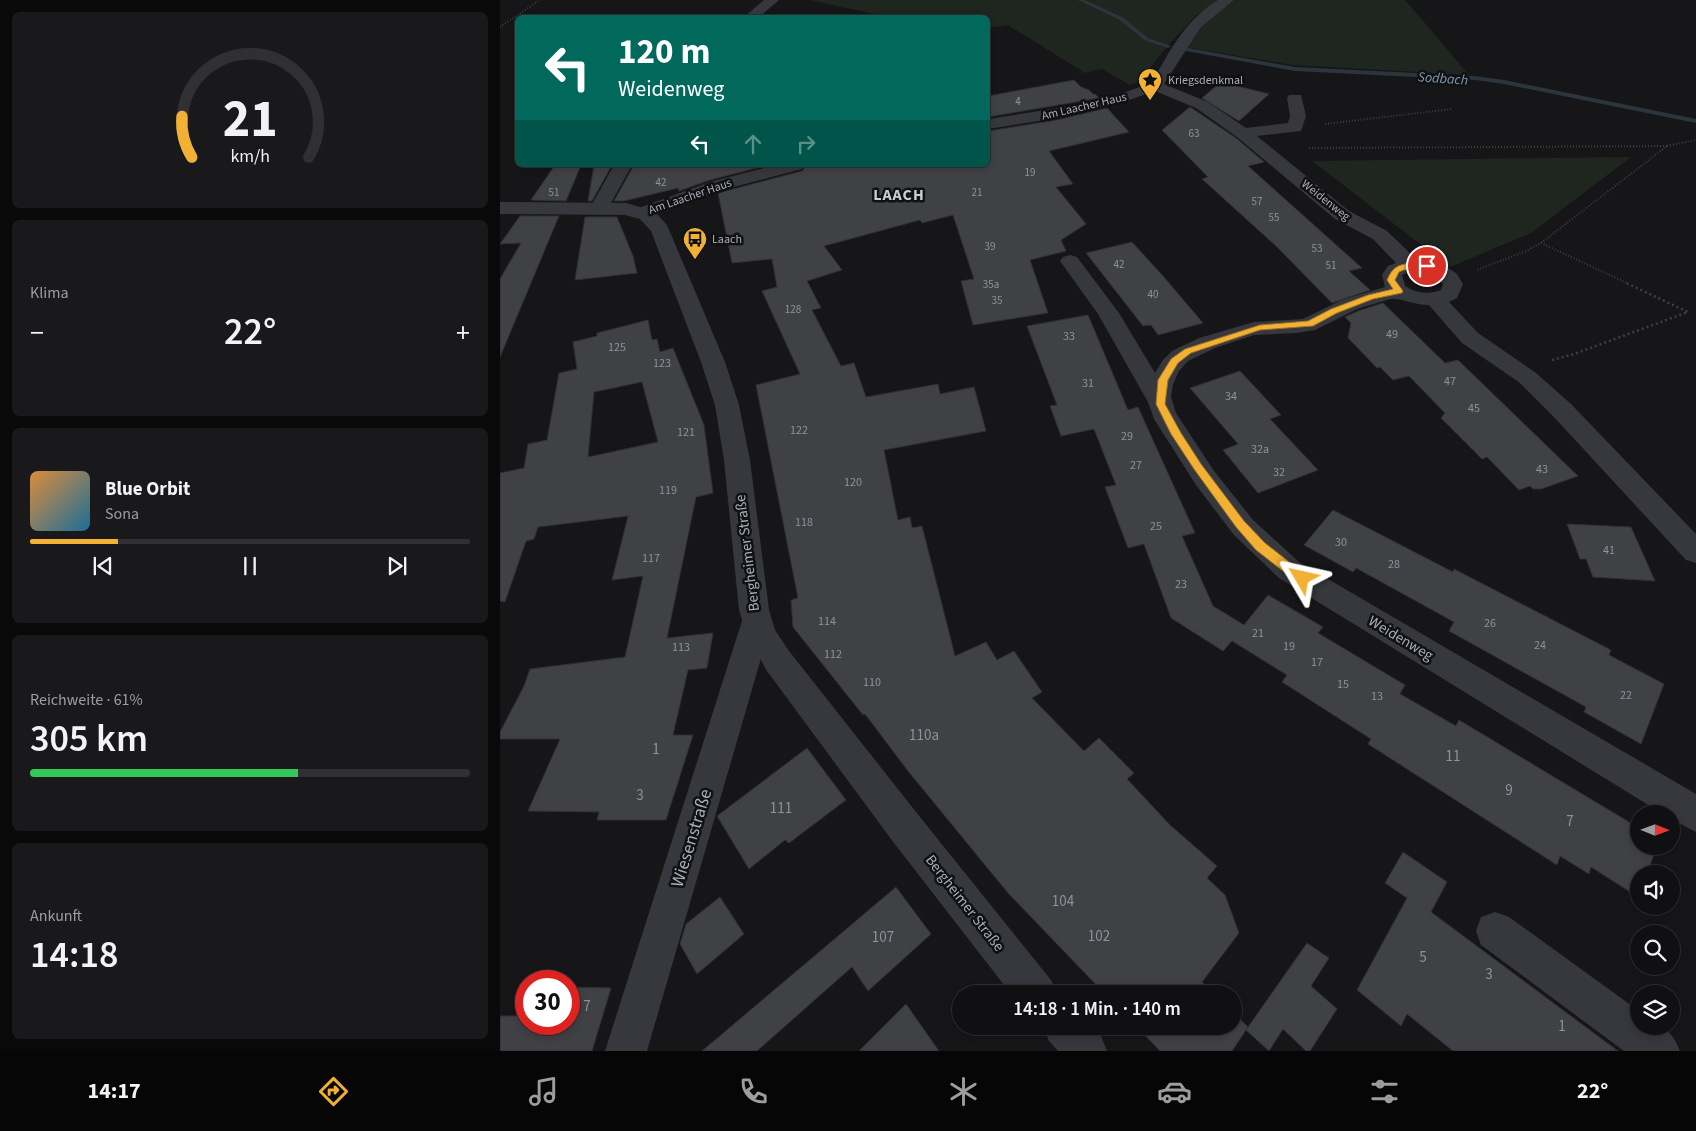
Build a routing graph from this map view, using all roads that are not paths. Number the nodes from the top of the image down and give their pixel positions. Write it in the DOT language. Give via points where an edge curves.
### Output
graph roads {
  1 [pos="772,0"];
  2 [pos="1228,0"];
  3 [pos="753,15"];
  4 [pos="1153,85"];
  5 [pos="1295,98"];
  6 [pos="990,124"];
  7 [pos="1243,133"];
  8 [pos="622,167"];
  9 [pos="789,167"];
  10 [pos="500,208"];
  11 [pos="600,208"];
  12 [pos="643,213"];
  13 [pos="1070,261"];
  14 [pos="1410,265"];
  15 [pos="1399,291"];
  16 [pos="1436,300"];
  17 [pos="1160,404"];
  18 [pos="1696,552"];
  19 [pos="756,624"];
  20 [pos="1696,814"];
  21 [pos="1495,931"];
  22 [pos="1030,985"];
  23 [pos="1072,1035"];
  24 [pos="626,1051"];
  25 [pos="1086,1051"];
  26 [pos="1659,1051"];
  1 -- 3 [label="street"];
  2 -- 4 [label="street, Am Laacher Haus" via="1212,8 1196,23"];
  4 -- 6 [label="street, Am Laacher Haus" via="1135,94 1092,105"];
  4 -- 7 [label="street, Weidenweg" via="1202,105"];
  5 -- 7 [label="street" via="1298,116 1295,127"];
  7 -- 14 [label="street, Weidenweg" via="1342,214 1380,235"];
  8 -- 11 [label="street"];
  9 -- 12 [label="street, Am Laacher Haus" via="707,189"];
  10 -- 11 [label="street"];
  11 -- 12 [label="street"];
  12 -- 19 [label="street, Bergheimer Straße" via="655,222 664,236 723,390 737,460"];
  13 -- 17 [label="street, Weidenweg" via="1108,313"];
  14 -- 15 [label="street" via="1395,270 1392,275 1391,280"];
  14 -- 16 [label="street" via="1427,266 1450,278 1453,284 1450,294"];
  15 -- 16 [label="street" via="1416,299"];
  15 -- 17 [label="street" via="1371,297 1310,324 1260,327 1188,351 1174,361 1166,373"];
  16 -- 18 [label="street" via="1470,338 1517,370 1562,410"];
  17 -- 20 [label="street, Weidenweg" via="1186,450 1235,518 1260,546 1289,570"];
  19 -- 22 [label="street, Bergheimer Straße" via="784,669"];
  19 -- 24 [label="street, Wiesenstraße"];
  21 -- 26 [label="street"];
  23 -- 25 [label="street"];
}
